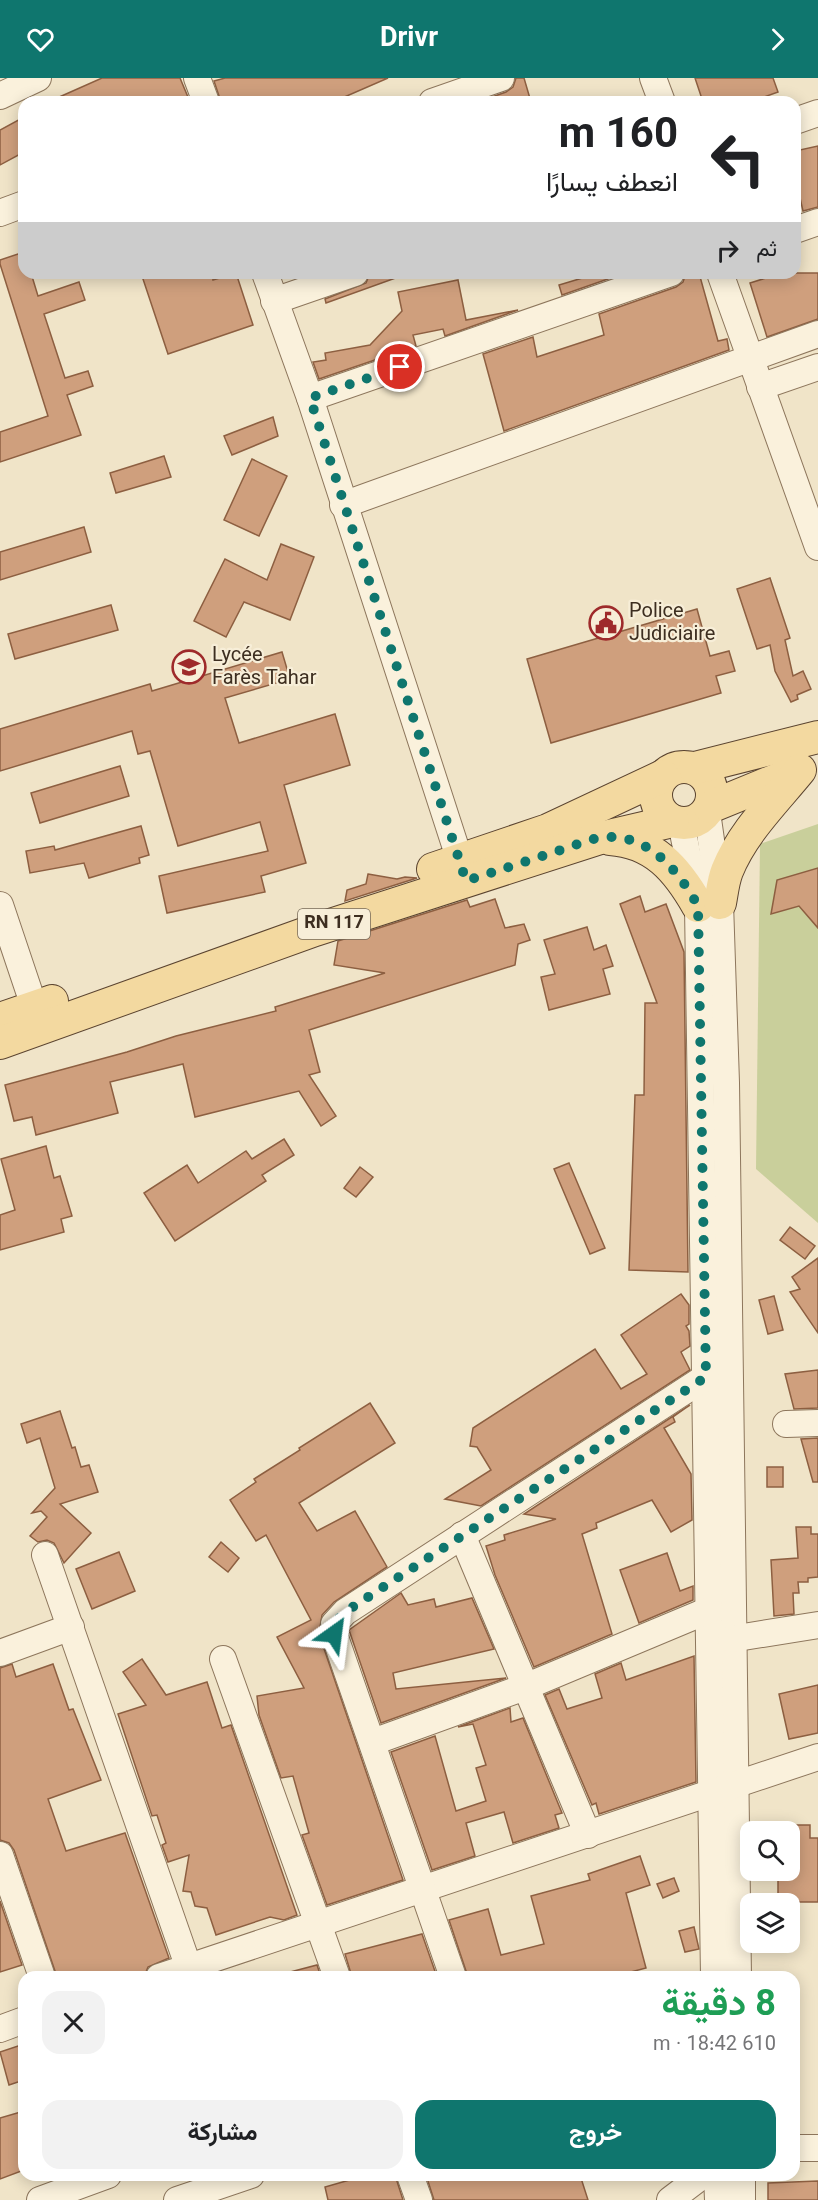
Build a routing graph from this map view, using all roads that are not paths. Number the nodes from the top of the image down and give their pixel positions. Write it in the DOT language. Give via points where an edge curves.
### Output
graph roads {
  1 [pos="38,78"];
  2 [pos="197,78"];
  3 [pos="501,78"];
  4 [pos="653,78"];
  5 [pos="0,96"];
  6 [pos="204,96"];
  7 [pos="449,96"];
  8 [pos="660,96"];
  9 [pos="818,113"];
  10 [pos="801,119"];
  11 [pos="18,206"];
  12 [pos="0,213"];
  13 [pos="818,222"];
  14 [pos="801,228"];
  15 [pos="267,279"];
  16 [pos="338,279"];
  17 [pos="654,279"];
  18 [pos="722,279"];
  19 [pos="274,301"];
  20 [pos="818,334"];
  21 [pos="749,357"];
  22 [pos="818,367"];
  23 [pos="760,387"];
  24 [pos="310,398"];
  25 [pos="343,505"];
  26 [pos="818,547"];
  27 [pos="818,737"];
  28 [pos="809,767"];
  29 [pos="695,768"];
  30 [pos="663,776"];
  31 [pos="693,816"];
  32 [pos="600,838"];
  33 [pos="463,870"];
  34 [pos="0,905"];
  35 [pos="709,905"];
  36 [pos="38,1017"];
  37 [pos="0,1019"];
  38 [pos="0,1043"];
  39 [pos="706,1377"];
  40 [pos="818,1423"];
  41 [pos="786,1424"];
  42 [pos="462,1535"];
  43 [pos="45,1555"];
  44 [pos="709,1610"];
  45 [pos="818,1625"];
  46 [pos="70,1627"];
  47 [pos="731,1638"];
  48 [pos="0,1653"];
  49 [pos="224,1659"];
  50 [pos="525,1687"];
  51 [pos="373,1742"];
  52 [pos="818,1757"];
  53 [pos="723,1788"];
  54 [pos="588,1835"];
  55 [pos="0,1855"];
  56 [pos="424,1889"];
  57 [pos="318,1924"];
  58 [pos="40,1971"];
  59 [pos="191,1971"];
  60 [pos="194,1971"];
  61 [pos="336,1971"];
  62 [pos="451,1971"];
  63 [pos="714,1971"];
  64 [pos="738,1971"];
  65 [pos="18,2022"];
  66 [pos="0,2029"];
  67 [pos="800,2148"];
  68 [pos="818,2148"];
  69 [pos="92,2181"];
  70 [pos="412,2181"];
  71 [pos="695,2181"];
  72 [pos="717,2181"];
  73 [pos="742,2181"];
  74 [pos="241,2182"];
  75 [pos="40,2200"];
  76 [pos="177,2200"];
  77 [pos="418,2200"];
  78 [pos="670,2200"];
  79 [pos="718,2200"];
  80 [pos="742,2200"];
  1 -- 5 [label="street"];
  2 -- 6 [label="street"];
  3 -- 7 [label="street"];
  4 -- 8 [label="street"];
  9 -- 10 [label="street"];
  11 -- 12 [label="street"];
  13 -- 14 [label="street"];
  15 -- 19 [label="street"];
  16 -- 19 [label="street"];
  17 -- 24 [label="street"];
  18 -- 21 [label="street"];
  19 -- 24 [label="street"];
  20 -- 21 [label="street"];
  21 -- 23 [label="street"];
  21 -- 25 [label="street"];
  22 -- 23 [label="street"];
  23 -- 26 [label="street"];
  24 -- 25 [label="street"];
  25 -- 33 [label="street"];
  27 -- 29 [label="main road"];
  28 -- 31 [label="main road, RN 117"];
  28 -- 35 [label="main road" via="752,829"];
  29 -- 30 [label="main road" via="678,767"];
  29 -- 31 [label="main road" via="703,773 712,789"];
  30 -- 31 [label="main road" via="656,792 665,816"];
  30 -- 33 [label="main road, RN 117"];
  31 -- 32 [label="main road, RN 117"];
  31 -- 35 [label="street"];
  32 -- 33 [label="main road, RN 117"];
  32 -- 35 [label="main road" via="639,844 660,855"];
  33 -- 36 [label="main road, RN 117" via="315,930"];
  34 -- 36 [label="street"];
  35 -- 39 [label="street"];
  35 -- 47 [label="street" via="726,1083"];
  36 -- 37 [label="main road, RN 117"];
  36 -- 38 [label="main road, RN 117"];
  39 -- 42 [label="street"];
  39 -- 44 [label="street"];
  40 -- 41 [label="street"];
  42 -- 50 [label="street"];
  42 -- 51 [label="street" via="345,1612 334,1624 334,1634"];
  43 -- 46 [label="street"];
  44 -- 50 [label="street"];
  44 -- 53 [label="street"];
  45 -- 47 [label="street"];
  46 -- 48 [label="street"];
  46 -- 59 [label="street"];
  47 -- 53 [label="street"];
  49 -- 57 [label="street"];
  50 -- 51 [label="street"];
  50 -- 54 [label="street"];
  51 -- 56 [label="street"];
  52 -- 53 [label="street"];
  53 -- 54 [label="street"];
  53 -- 63 [label="street"];
  53 -- 64 [label="street"];
  54 -- 56 [label="street"];
  55 -- 58 [label="street"];
  56 -- 57 [label="street"];
  56 -- 62 [label="street"];
  57 -- 60 [label="street"];
  57 -- 61 [label="street"];
  65 -- 66 [label="street"];
  67 -- 68 [label="street"];
  69 -- 75 [label="street"];
  70 -- 77 [label="street"];
  71 -- 78 [label="street"];
  72 -- 79 [label="street"];
  73 -- 80 [label="street"];
  74 -- 76 [label="street"];
}
